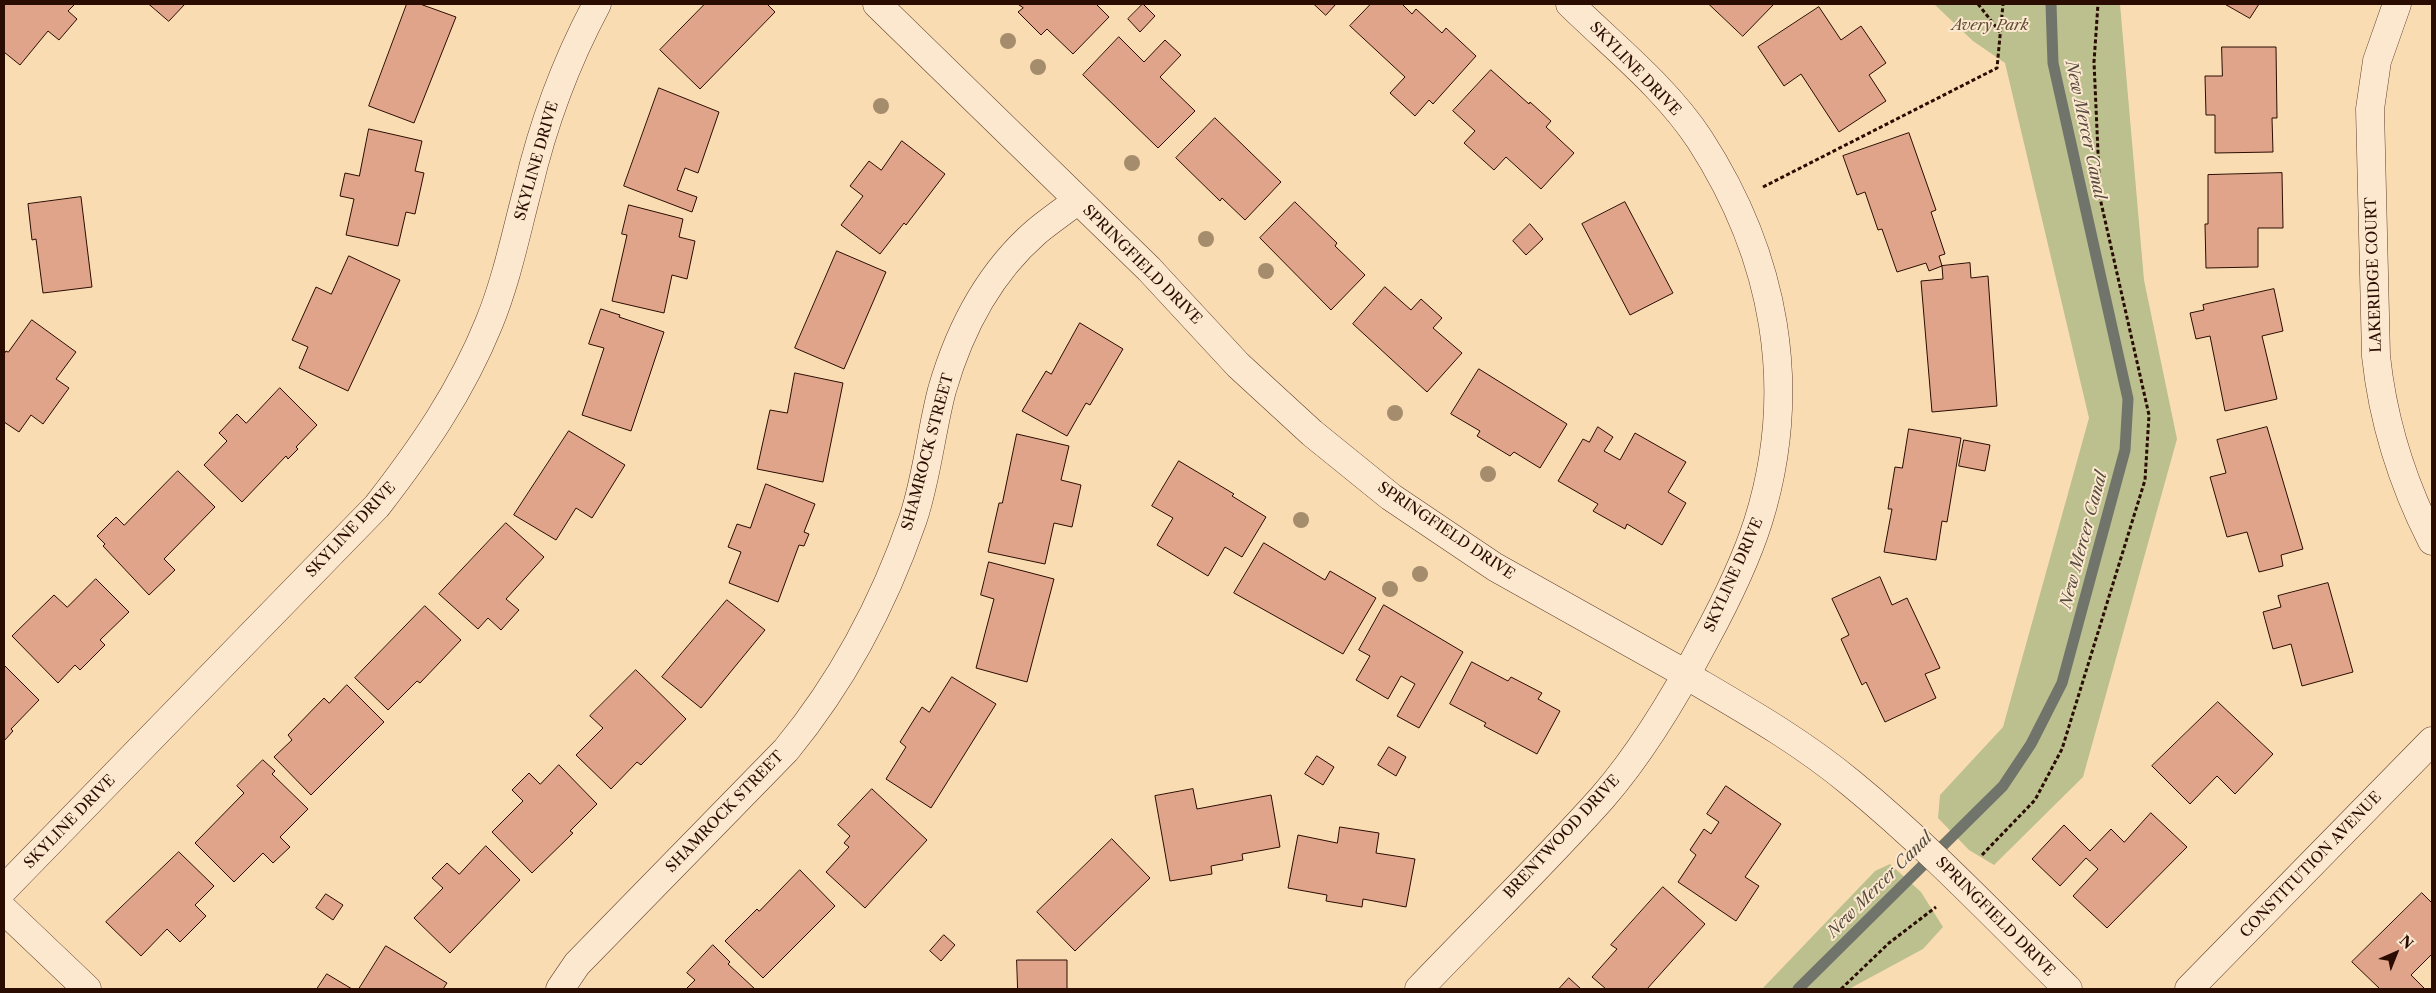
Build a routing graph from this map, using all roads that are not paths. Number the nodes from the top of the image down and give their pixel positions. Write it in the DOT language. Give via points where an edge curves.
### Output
graph roads {
  1 [pos="597,4"];
  2 [pos="877,4"];
  3 [pos="1570,4"];
  4 [pos="2397,4"];
  5 [pos="1078,200"];
  6 [pos="2432,541"];
  7 [pos="1688,672"];
  8 [pos="2432,740"];
  9 [pos="4,889"];
  10 [pos="4,910"];
  11 [pos="87,989"];
  12 [pos="560,989"];
  13 [pos="1419,989"];
  14 [pos="2068,989"];
  15 [pos="2189,989"];
  1 -- 9 [label="street, SKYLINE DRIVE" via="580,35 550,110 515,247 489,323 460,384 425,443 377,506"];
  2 -- 5 [label="street, SPRINGFIELD DRIVE"];
  3 -- 7 [label="street, SKYLINE DRIVE" via="1660,91 1698,138 1736,201 1757,252 1772,311 1778,363 1778,417 1769,484 1758,525 1726,600"];
  4 -- 6 [label="street, LAKERIDGE COURT" via="2377,61 2370,110 2376,356 2393,450 2412,502"];
  5 -- 7 [label="street, SPRINGFIELD DRIVE" via="1149,269 1238,365 1312,433 1391,496 1495,567 1677,669"];
  5 -- 12 [label="street, SHAMROCK STREET" via="1034,233 998,273 959,339 942,390 929,460 913,518 882,597 848,661 786,750 577,964"];
  7 -- 13 [label="street, BRENTWOOD DRIVE" via="1634,756 1603,796"];
  7 -- 14 [label="street, SPRINGFIELD DRIVE" via="1789,736 1850,782 1918,840"];
  8 -- 15 [label="street, CONSTITUTION AVENUE"];
  10 -- 11 [label="street"];
}
